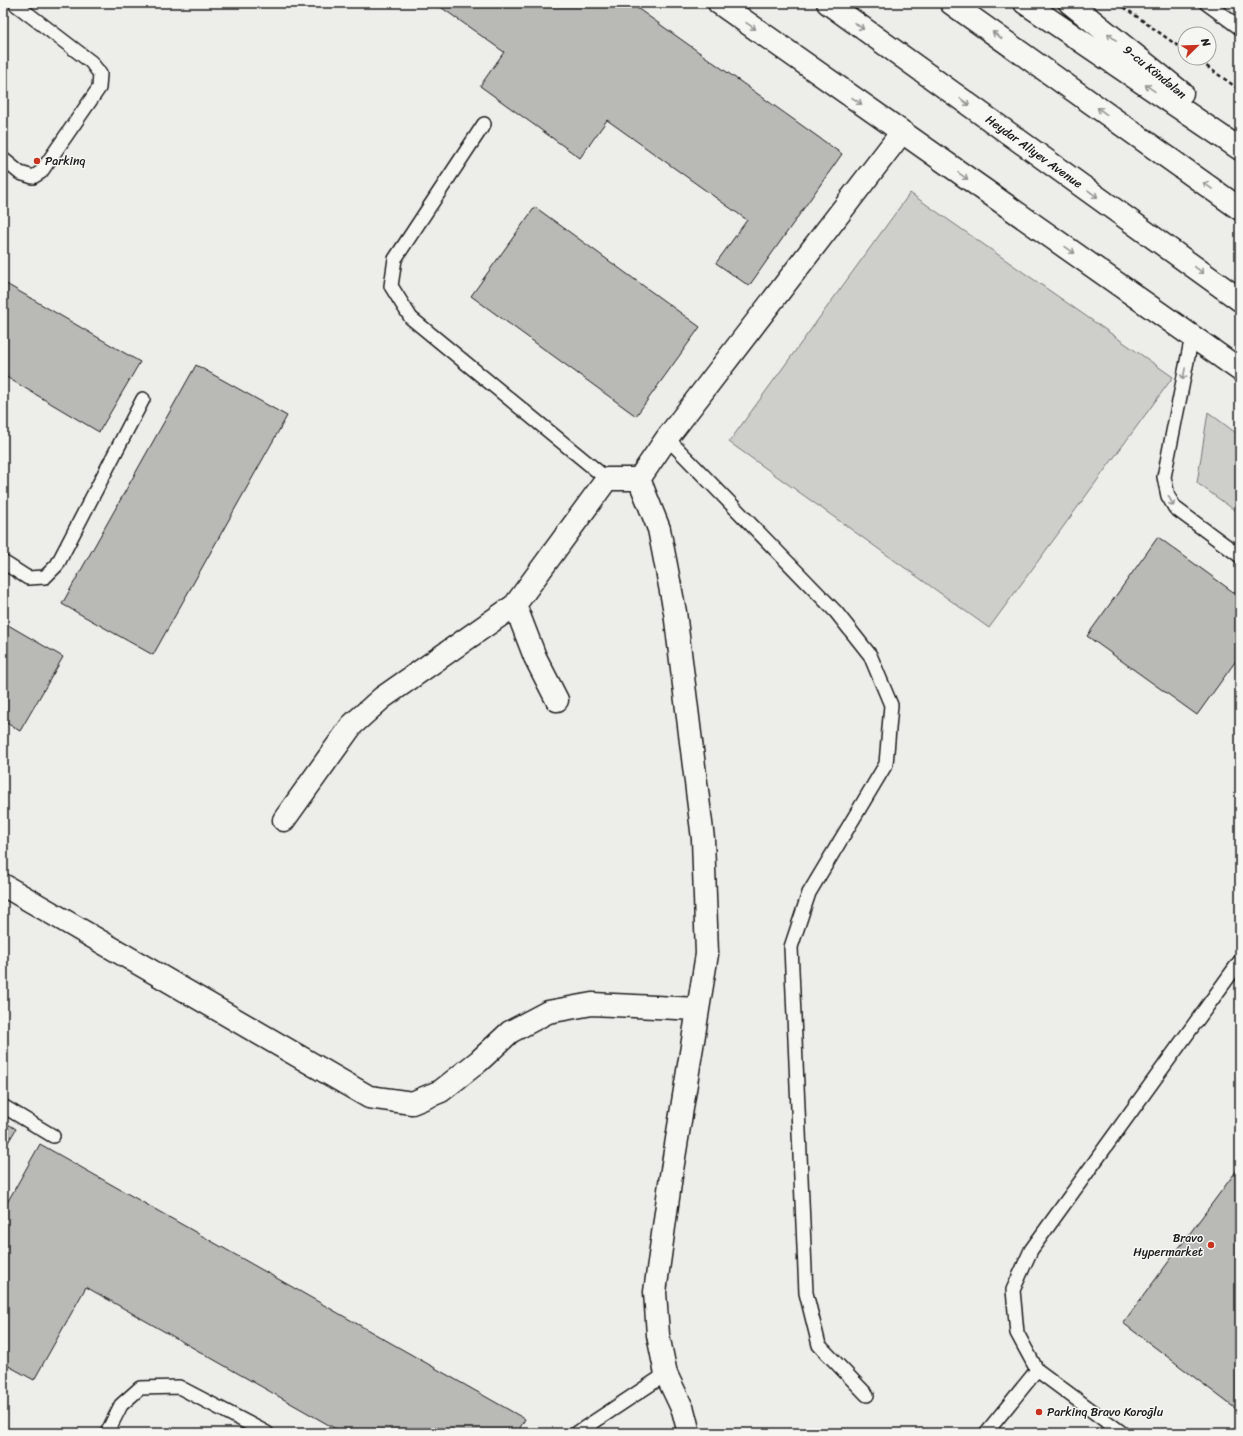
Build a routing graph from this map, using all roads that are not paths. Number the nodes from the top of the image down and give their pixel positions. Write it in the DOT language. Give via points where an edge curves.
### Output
graph roads {
  1 [pos="14,3"];
  2 [pos="719,3"];
  3 [pos="828,3"];
  4 [pos="951,3"];
  5 [pos="1025,3"];
  6 [pos="1070,3"];
  7 [pos="1206,3"];
  8 [pos="1240,28"];
  9 [pos="484,124"];
  10 [pos="902,132"];
  11 [pos="1240,141"];
  12 [pos="1240,149"];
  13 [pos="3,159"];
  14 [pos="1240,209"];
  15 [pos="1240,300"];
  16 [pos="1192,336"];
  17 [pos="1240,370"];
  18 [pos="143,399"];
  19 [pos="667,438"];
  20 [pos="607,479"];
  21 [pos="639,479"];
  22 [pos="1240,556"];
  23 [pos="3,562"];
  24 [pos="515,605"];
  25 [pos="557,700"];
  26 [pos="284,820"];
  27 [pos="3,885"];
  28 [pos="1240,961"];
  29 [pos="698,1009"];
  30 [pos="3,1106"];
  31 [pos="53,1136"];
  32 [pos="1037,1370"];
  33 [pos="666,1374"];
  34 [pos="867,1395"];
  35 [pos="107,1433"];
  36 [pos="267,1433"];
  37 [pos="577,1433"];
  38 [pos="689,1433"];
  39 [pos="986,1433"];
  40 [pos="1122,1433"];
  1 -- 13 [label="lane" via="90,62 100,74 99,88 41,172 33,177 20,173"];
  2 -- 10 [label="main road, one-way"];
  3 -- 15 [label="main road, Heydar Aliyev Avenue, one-way"];
  14 -- 4 [label="main road, one-way"];
  12 -- 5 [label="main road, one-way"];
  11 -- 6 [label="main road, 9-cu Köndələn, one-way"];
  7 -- 8 [label="lane"];
  9 -- 20 [label="lane" via="395,259 391,286 411,318"];
  10 -- 16 [label="main road, one-way"];
  10 -- 19 [label="main road"];
  16 -- 17 [label="main road"];
  16 -- 22 [label="lane, one-way" via="1164,477 1168,496 1175,508"];
  18 -- 23 [label="lane" via="57,565 45,577 28,578"];
  19 -- 21 [label="main road"];
  19 -- 34 [label="lane" via="836,612 870,655 891,705 886,764 809,893 791,947 806,1293 818,1345"];
  20 -- 21 [label="main road"];
  20 -- 24 [label="main road"];
  21 -- 29 [label="main road" via="659,529 675,612 703,839 707,954"];
  24 -- 25 [label="main road" via="535,657"];
  24 -- 26 [label="main road" via="382,698 352,725"];
  27 -- 29 [label="main road" via="369,1097 412,1103 441,1091 510,1032 548,1012 592,1004"];
  28 -- 32 [label="lane" via="1031,1250 1013,1290 1016,1333"];
  29 -- 33 [label="main road" via="655,1292 658,1335"];
  30 -- 31 [label="lane"];
  32 -- 39 [label="lane"];
  32 -- 40 [label="lane"];
  33 -- 37 [label="lane"];
  33 -- 38 [label="main road" via="683,1410"];
  35 -- 36 [label="lane" via="121,1405 140,1388 179,1387"];
}
